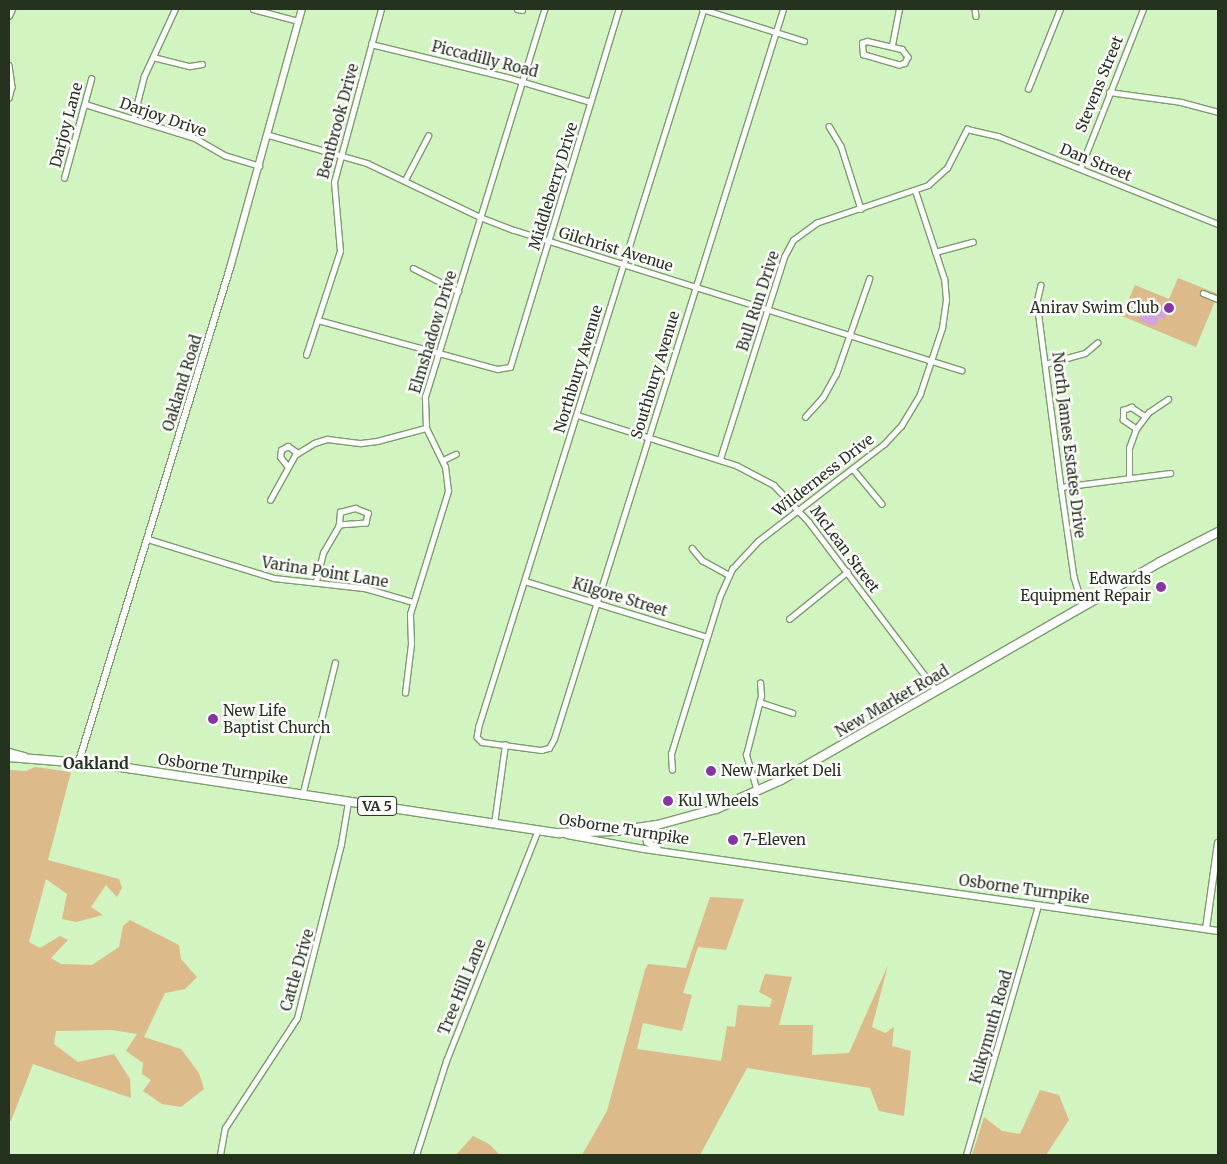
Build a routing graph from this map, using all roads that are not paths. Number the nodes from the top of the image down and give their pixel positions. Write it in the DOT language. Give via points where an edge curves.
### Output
graph roads {
  1 [pos="12,9"];
  2 [pos="175,9"];
  3 [pos="253,9"];
  4 [pos="302,9"];
  5 [pos="381,9"];
  6 [pos="544,9"];
  7 [pos="619,9"];
  8 [pos="703,9"];
  9 [pos="783,9"];
  10 [pos="899,9"];
  11 [pos="975,9"];
  12 [pos="1060,9"];
  13 [pos="1143,9"];
  14 [pos="9,16"];
  15 [pos="976,16"];
  16 [pos="298,21"];
  17 [pos="776,32"];
  18 [pos="804,41"];
  19 [pos="372,44"];
  20 [pos="892,45"];
  21 [pos="153,57"];
  22 [pos="202,64"];
  23 [pos="9,65"];
  24 [pos="91,79"];
  25 [pos="522,81"];
  26 [pos="1028,89"];
  27 [pos="1110,92"];
  28 [pos="9,98"];
  29 [pos="591,102"];
  30 [pos="85,104"];
  31 [pos="1218,112"];
  32 [pos="133,119"];
  33 [pos="829,126"];
  34 [pos="963,131"];
  35 [pos="269,135"];
  36 [pos="428,136"];
  37 [pos="341,155"];
  38 [pos="259,166"];
  39 [pos="1080,169"];
  40 [pos="64,178"];
  41 [pos="405,180"];
  42 [pos="915,191"];
  43 [pos="861,208"];
  44 [pos="480,218"];
  45 [pos="1218,224"];
  46 [pos="549,241"];
  47 [pos="973,242"];
  48 [pos="935,252"];
  49 [pos="624,264"];
  50 [pos="413,268"];
  51 [pos="869,279"];
  52 [pos="1041,285"];
  53 [pos="696,288"];
  54 [pos="458,291"];
  55 [pos="1203,293"];
  56 [pos="1218,299"];
  57 [pos="767,309"];
  58 [pos="318,320"];
  59 [pos="849,335"];
  60 [pos="1097,343"];
  61 [pos="439,354"];
  62 [pos="306,355"];
  63 [pos="932,361"];
  64 [pos="1045,364"];
  65 [pos="962,370"];
  66 [pos="1168,399"];
  67 [pos="577,415"];
  68 [pos="1145,416"];
  69 [pos="805,417"];
  70 [pos="426,428"];
  71 [pos="1136,429"];
  72 [pos="649,437"];
  73 [pos="298,453"];
  74 [pos="456,454"];
  75 [pos="720,459"];
  76 [pos="443,460"];
  77 [pos="288,466"];
  78 [pos="853,469"];
  79 [pos="1170,473"];
  80 [pos="1130,478"];
  81 [pos="1061,486"];
  82 [pos="270,500"];
  83 [pos="882,504"];
  84 [pos="799,510"];
  85 [pos="339,525"];
  86 [pos="1218,532"];
  87 [pos="148,539"];
  88 [pos="692,548"];
  89 [pos="847,572"];
  90 [pos="729,575"];
  91 [pos="525,580"];
  92 [pos="316,581"];
  93 [pos="413,602"];
  94 [pos="598,603"];
  95 [pos="1084,607"];
  96 [pos="789,619"];
  97 [pos="707,637"];
  98 [pos="335,663"];
  99 [pos="760,683"];
  100 [pos="938,691"];
  101 [pos="405,693"];
  102 [pos="759,702"];
  103 [pos="792,713"];
  104 [pos="505,745"];
  105 [pos="9,752"];
  106 [pos="25,756"];
  107 [pos="9,757"];
  108 [pos="79,761"];
  109 [pos="672,770"];
  110 [pos="757,792"];
  111 [pos="302,796"];
  112 [pos="348,802"];
  113 [pos="494,824"];
  114 [pos="645,828"];
  115 [pos="538,830"];
  116 [pos="610,832"];
  117 [pos="559,833"];
  118 [pos="610,843"];
  119 [pos="1218,843"];
  120 [pos="663,850"];
  121 [pos="1038,905"];
  122 [pos="1206,929"];
  123 [pos="1218,931"];
  124 [pos="220,1155"];
  125 [pos="416,1155"];
  126 [pos="966,1155"];
  1 -- 14 [label="street"];
  2 -- 21 [label="street"];
  3 -- 16 [label="street"];
  4 -- 16 [label="street, Oakland Road"];
  5 -- 19 [label="street, Bentbrook Drive"];
  6 -- 25 [label="street, Elmshadow Drive"];
  7 -- 29 [label="street, Middleberry Drive"];
  8 -- 17 [label="street"];
  8 -- 49 [label="street, Northbury Avenue"];
  9 -- 17 [label="street, Southbury Avenue"];
  10 -- 20 [label="street"];
  11 -- 15 [label="street"];
  12 -- 26 [label="street"];
  13 -- 27 [label="street, Stevens Street"];
  16 -- 35 [label="street, Oakland Road"];
  17 -- 18 [label="street"];
  17 -- 53 [label="street, Southbury Avenue"];
  19 -- 25 [label="street, Piccadilly Road"];
  19 -- 37 [label="street, Bentbrook Drive"];
  20 -- 20 [label="street" via="867,41 862,43 860,50 863,55 900,65 905,63 906,52"];
  21 -- 22 [label="street" via="190,66"];
  21 -- 32 [label="street"];
  23 -- 28 [label="street" via="12,87"];
  24 -- 30 [label="street, Darjoy Lane"];
  25 -- 29 [label="street, Piccadilly Road"];
  25 -- 44 [label="street, Elmshadow Drive"];
  27 -- 31 [label="street" via="1181,102"];
  27 -- 39 [label="street, Stevens Street"];
  29 -- 46 [label="street, Middleberry Drive"];
  30 -- 32 [label="street, Darjoy Drive"];
  30 -- 40 [label="street, Darjoy Lane"];
  32 -- 38 [label="street, Darjoy Drive" via="195,138 224,155"];
  33 -- 43 [label="street" via="841,146"];
  34 -- 39 [label="street, Dan Street" via="978,130"];
  34 -- 42 [label="street, Bull Run Drive" via="947,168 928,185"];
  35 -- 37 [label="street, Gilchrist Avenue"];
  35 -- 38 [label="street, Oakland Road"];
  36 -- 41 [label="street"];
  37 -- 41 [label="street, Gilchrist Avenue"];
  37 -- 58 [label="street, Bentbrook Drive" via="333,194 341,245"];
  38 -- 87 [label="street, Oakland Road"];
  39 -- 45 [label="street, Dan Street"];
  41 -- 44 [label="street, Gilchrist Avenue"];
  42 -- 43 [label="street, Bull Run Drive"];
  42 -- 48 [label="street, Wilderness Drive"];
  43 -- 57 [label="street, Bull Run Drive" via="816,223 793,240"];
  44 -- 46 [label="street, Gilchrist Avenue"];
  44 -- 54 [label="street, Elmshadow Drive"];
  46 -- 49 [label="street, Gilchrist Avenue"];
  46 -- 61 [label="street, Middleberry Drive" via="508,368 497,369"];
  47 -- 48 [label="street"];
  48 -- 63 [label="street, Wilderness Drive" via="945,285 946,309"];
  49 -- 53 [label="street, Gilchrist Avenue"];
  49 -- 67 [label="street, Northbury Avenue"];
  50 -- 54 [label="street"];
  51 -- 59 [label="street"];
  52 -- 64 [label="street, North James Estates Drive" via="1037,302"];
  53 -- 57 [label="street, Gilchrist Avenue"];
  53 -- 72 [label="street, Southbury Avenue"];
  54 -- 61 [label="street, Elmshadow Drive"];
  55 -- 56 [label="street"];
  57 -- 59 [label="street, Gilchrist Avenue"];
  57 -- 75 [label="street, Bull Run Drive"];
  58 -- 61 [label="street"];
  58 -- 62 [label="street, Bentbrook Drive"];
  59 -- 63 [label="street, Gilchrist Avenue"];
  59 -- 69 [label="street" via="827,391"];
  60 -- 64 [label="street" via="1085,353"];
  61 -- 70 [label="street, Elmshadow Drive" via="425,397"];
  63 -- 65 [label="street, Gilchrist Avenue"];
  63 -- 78 [label="street, Wilderness Drive" via="920,394 901,426"];
  64 -- 81 [label="street, North James Estates Drive"];
  66 -- 68 [label="street"];
  67 -- 72 [label="street, McLean Street"];
  67 -- 91 [label="street, Northbury Avenue"];
  68 -- 71 [label="street"];
  68 -- 71 [label="street" via="1131,407 1123,410 1123,420"];
  70 -- 73 [label="street" via="361,443 327,439"];
  70 -- 76 [label="street, Elmshadow Drive"];
  71 -- 80 [label="street" via="1129,448"];
  72 -- 75 [label="street, McLean Street"];
  72 -- 94 [label="street, Southbury Avenue"];
  73 -- 77 [label="street"];
  73 -- 77 [label="street" via="288,446 281,450 280,457"];
  74 -- 76 [label="street"];
  75 -- 84 [label="street, McLean Street" via="766,479"];
  76 -- 93 [label="street, Elmshadow Drive" via="448,478 446,504"];
  77 -- 82 [label="street"];
  78 -- 83 [label="street"];
  78 -- 84 [label="street, Wilderness Drive"];
  79 -- 80 [label="street"];
  80 -- 81 [label="street"];
  81 -- 95 [label="street, North James Estates Drive" via="1075,584"];
  84 -- 89 [label="street, McLean Street"];
  84 -- 90 [label="street, Wilderness Drive" via="752,546"];
  85 -- 85 [label="street" via="342,510 361,509 368,513 366,523"];
  85 -- 92 [label="street" via="323,552"];
  86 -- 95 [label="main road, New Market Road / VA 5"];
  87 -- 92 [label="street, Varina Point Lane" via="260,575"];
  87 -- 108 [label="street, Oakland Road"];
  88 -- 90 [label="street" via="702,560"];
  89 -- 96 [label="street"];
  89 -- 100 [label="street, McLean Street"];
  90 -- 97 [label="street, Wilderness Drive"];
  91 -- 94 [label="street, Kilgore Street"];
  91 -- 104 [label="street, Northbury Avenue" via="476,737 482,742"];
  92 -- 93 [label="street, Varina Point Lane" via="365,588"];
  93 -- 101 [label="street, Elmshadow Drive"];
  94 -- 97 [label="street, Kilgore Street"];
  94 -- 104 [label="street, Southbury Avenue" via="549,748 541,750"];
  95 -- 100 [label="main road, New Market Road / VA 5"];
  97 -- 109 [label="street, Wilderness Drive" via="671,754"];
  98 -- 111 [label="street"];
  99 -- 102 [label="street"];
  100 -- 110 [label="main road, New Market Road / VA 5"];
  102 -- 103 [label="street"];
  102 -- 110 [label="street" via="746,754"];
  104 -- 113 [label="street"];
  105 -- 106 [label="street"];
  106 -- 107 [label="main road, VA 5"];
  106 -- 108 [label="main road, Osborne Turnpike / VA 5"];
  108 -- 111 [label="main road, Osborne Turnpike / VA 5"];
  110 -- 114 [label="main road, New Market Road / VA 5" via="702,814"];
  111 -- 112 [label="main road, Osborne Turnpike / VA 5"];
  112 -- 113 [label="main road, Osborne Turnpike / VA 5"];
  112 -- 124 [label="street, Cattle Drive" via="342,844 300,1012 225,1128"];
  113 -- 115 [label="main road, Osborne Turnpike / VA 5"];
  114 -- 116 [label="main road, New Market Road / VA 5"];
  114 -- 120 [label="street" via="648,844"];
  115 -- 117 [label="main road, Osborne Turnpike / VA 5"];
  115 -- 125 [label="street, Tree Hill Lane" via="446,1061"];
  116 -- 117 [label="main road, New Market Road / VA 5"];
  116 -- 118 [label="street"];
  117 -- 118 [label="street, Osborne Turnpike"];
  118 -- 120 [label="street, Osborne Turnpike"];
  119 -- 122 [label="street"];
  120 -- 121 [label="street, Osborne Turnpike"];
  121 -- 122 [label="street, Osborne Turnpike"];
  121 -- 126 [label="street, Kukymuth Road"];
  122 -- 123 [label="street, Osborne Turnpike"];
}
